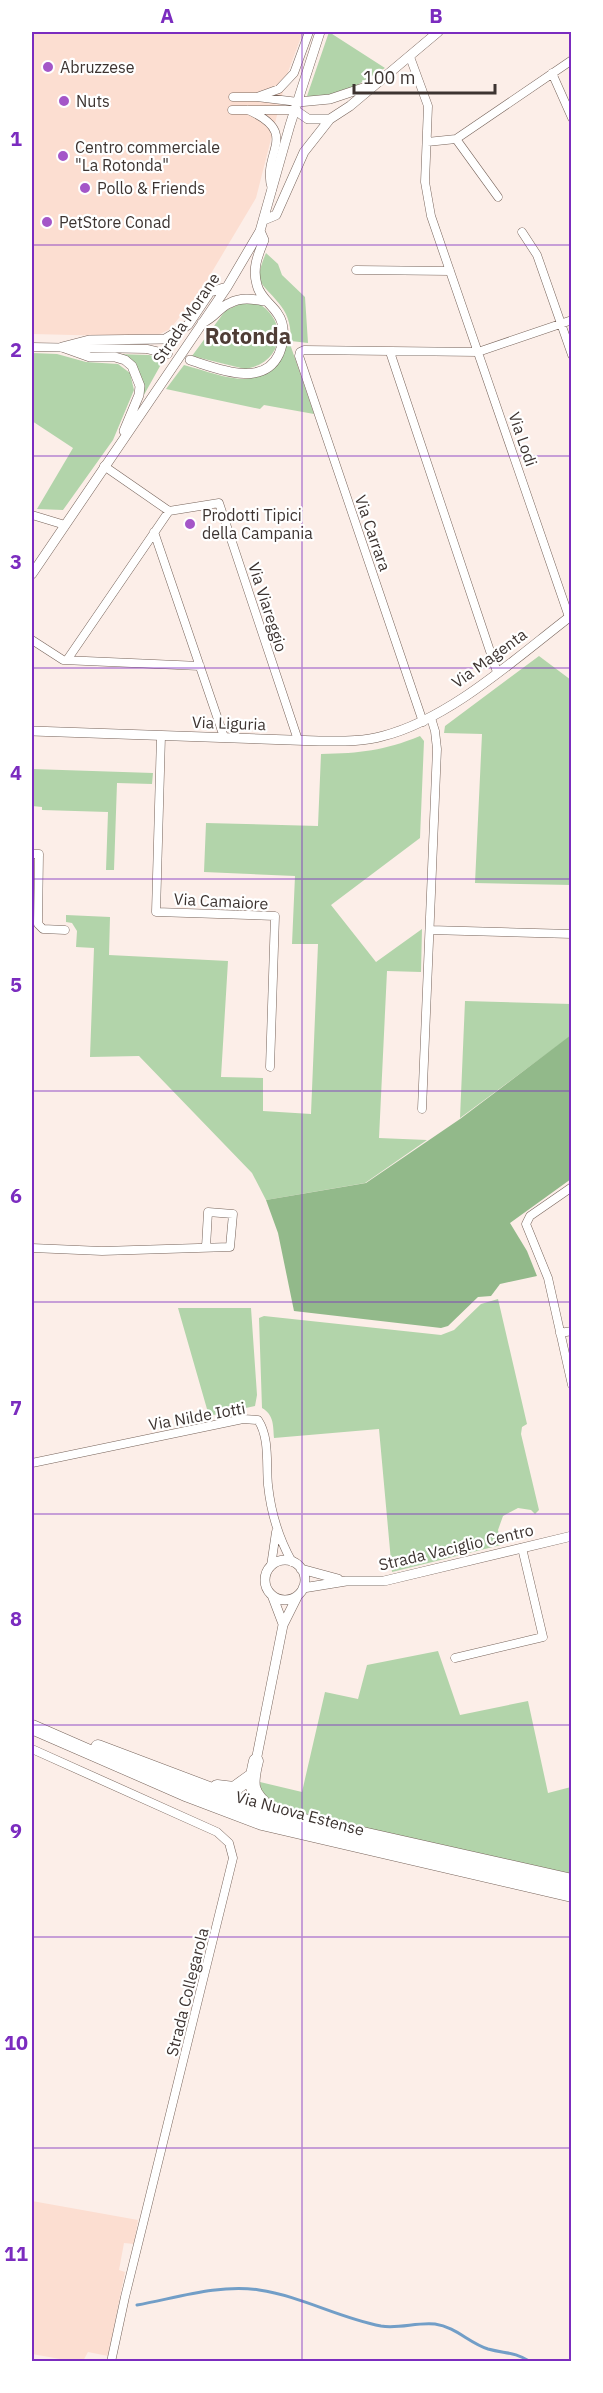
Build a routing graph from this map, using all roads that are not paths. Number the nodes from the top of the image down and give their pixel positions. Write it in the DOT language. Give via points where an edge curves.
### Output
graph roads {
  1 [pos="309,32"];
  2 [pos="320,32"];
  3 [pos="438,32"];
  4 [pos="410,57"];
  5 [pos="572,60"];
  6 [pos="552,73"];
  7 [pos="377,83"];
  8 [pos="257,97"];
  9 [pos="233,98"];
  10 [pos="296,106"];
  11 [pos="232,110"];
  12 [pos="248,110"];
  13 [pos="572,118"];
  14 [pos="330,119"];
  15 [pos="456,139"];
  16 [pos="427,142"];
  17 [pos="273,190"];
  18 [pos="498,197"];
  19 [pos="264,220"];
  20 [pos="260,231"];
  21 [pos="522,232"];
  22 [pos="356,270"];
  23 [pos="450,271"];
  24 [pos="227,287"];
  25 [pos="264,301"];
  26 [pos="572,320"];
  27 [pos="202,323"];
  28 [pos="561,324"];
  29 [pos="32,347"];
  30 [pos="62,347"];
  31 [pos="390,352"];
  32 [pos="478,352"];
  33 [pos="168,354"];
  34 [pos="572,355"];
  35 [pos="190,360"];
  36 [pos="121,441"];
  37 [pos="104,466"];
  38 [pos="169,511"];
  39 [pos="32,515"];
  40 [pos="65,525"];
  41 [pos="154,532"];
  42 [pos="32,574"];
  43 [pos="570,616"];
  44 [pos="32,640"];
  45 [pos="67,660"];
  46 [pos="200,666"];
  47 [pos="497,672"];
  48 [pos="427,720"];
  49 [pos="32,731"];
  50 [pos="161,736"];
  51 [pos="225,738"];
  52 [pos="298,740"];
  53 [pos="32,854"];
  54 [pos="65,930"];
  55 [pos="429,930"];
  56 [pos="572,934"];
  57 [pos="270,1067"];
  58 [pos="422,1109"];
  59 [pos="572,1187"];
  60 [pos="206,1247"];
  61 [pos="32,1248"];
  62 [pos="572,1331"];
  63 [pos="560,1333"];
  64 [pos="572,1385"];
  65 [pos="32,1463"];
  66 [pos="276,1530"];
  67 [pos="572,1536"];
  68 [pos="522,1548"];
  69 [pos="292,1562"];
  70 [pos="271,1566"];
  71 [pos="302,1569"];
  72 [pos="346,1581"];
  73 [pos="303,1588"];
  74 [pos="272,1595"];
  75 [pos="297,1596"];
  76 [pos="283,1625"];
  77 [pos="454,1658"];
  78 [pos="32,1725"];
  79 [pos="32,1749"];
  80 [pos="256,1761"];
  81 [pos="252,1776"];
  82 [pos="198,1785"];
  83 [pos="278,1815"];
  84 [pos="572,1881"];
  85 [pos="572,1895"];
  86 [pos="111,2361"];
  1 -- 8 [label="street" via="294,73 279,89"];
  2 -- 10 [label="street, Strada Morane"];
  3 -- 4 [label="street"];
  4 -- 7 [label="street"];
  4 -- 16 [label="street, Via Lodi" via="428,106"];
  5 -- 6 [label="street"];
  6 -- 13 [label="street"];
  6 -- 15 [label="street"];
  7 -- 10 [label="street" via="343,96"];
  7 -- 14 [label="street"];
  8 -- 9 [label="street"];
  8 -- 10 [label="street"];
  10 -- 12 [label="street"];
  10 -- 14 [label="street" via="308,119"];
  10 -- 17 [label="street, Strada Morane"];
  11 -- 12 [label="street"];
  12 -- 17 [label="street" via="270,123 277,137 269,179"];
  14 -- 19 [label="street" via="304,152 276,215"];
  15 -- 16 [label="street"];
  15 -- 18 [label="street"];
  16 -- 23 [label="street, Via Lodi" via="425,193"];
  17 -- 19 [label="street, Strada Morane"];
  19 -- 20 [label="street, Strada Morane"];
  20 -- 24 [label="street, Strada Morane"];
  20 -- 25 [label="street" via="264,240 255,264 257,285"];
  21 -- 28 [label="street" via="537,255"];
  22 -- 23 [label="street"];
  23 -- 32 [label="street, Via Lodi"];
  24 -- 27 [label="street, Strada Morane"];
  24 -- 30 [label="street" via="210,292 188,325 165,339 89,340"];
  25 -- 27 [label="street" via="246,298 228,303"];
  25 -- 35 [label="street" via="277,312 284,333 277,358 264,369 241,374"];
  26 -- 28 [label="street"];
  27 -- 36 [label="street, Strada Morane"];
  28 -- 32 [label="street"];
  28 -- 34 [label="street"];
  29 -- 30 [label="street"];
  30 -- 33 [label="street" via="147,349"];
  30 -- 36 [label="street" via="90,357 115,357 132,366 140,386 139,396"];
  31 -- 32 [label="street"];
  31 -- 47 [label="street"];
  31 -- 48 [label="street, Via Carrara" via="304,350 299,356"];
  32 -- 43 [label="street, Via Lodi"];
  36 -- 37 [label="street, Strada Morane"];
  37 -- 38 [label="street"];
  37 -- 40 [label="street, Strada Morane"];
  38 -- 41 [label="street"];
  38 -- 52 [label="street, Via Viareggio" via="219,503"];
  39 -- 40 [label="street"];
  40 -- 42 [label="street, Strada Morane"];
  41 -- 45 [label="street"];
  41 -- 46 [label="street"];
  43 -- 47 [label="street, Via Magenta"];
  44 -- 45 [label="street"];
  45 -- 46 [label="street"];
  46 -- 51 [label="street"];
  47 -- 48 [label="street, Via Magenta"];
  48 -- 52 [label="street, Via Liguria" via="397,733 365,740"];
  48 -- 55 [label="street, Via Carrara" via="435,731 437,749"];
  49 -- 50 [label="street, Via Liguria"];
  50 -- 51 [label="street, Via Liguria"];
  50 -- 57 [label="street, Via Camaiore" via="156,912 275,916"];
  51 -- 52 [label="street, Via Liguria"];
  53 -- 54 [label="street" via="39,854 38,924 43,929"];
  55 -- 56 [label="street"];
  55 -- 58 [label="street, Via Carrara"];
  59 -- 63 [label="street" via="530,1216 526,1224 548,1278"];
  60 -- 60 [label="street" via="230,1247 233,1214 208,1212"];
  60 -- 61 [label="street" via="102,1251"];
  62 -- 63 [label="street"];
  63 -- 64 [label="street"];
  65 -- 66 [label="street, Via Nilde Iotti" via="252,1418 262,1426"];
  66 -- 69 [label="street, Via Nilde Iotti"];
  66 -- 70 [label="street, Via Nilde Iotti"];
  67 -- 68 [label="street, Strada Vaciglio Centro"];
  68 -- 72 [label="street, Strada Vaciglio Centro" via="384,1581"];
  68 -- 77 [label="street" via="543,1636"];
  69 -- 70 [label="street"];
  69 -- 71 [label="street"];
  70 -- 74 [label="street" via="265,1579"];
  71 -- 72 [label="street, Strada Vaciglio Centro"];
  71 -- 73 [label="street"];
  72 -- 73 [label="street, Strada Vaciglio Centro"];
  73 -- 75 [label="street"];
  74 -- 75 [label="street" via="282,1600"];
  74 -- 76 [label="street"];
  75 -- 76 [label="street"];
  76 -- 80 [label="street"];
  78 -- 82 [label="highway, Via Nuova Estense"];
  78 -- 85 [label="highway, Via Nuova Estense" via="188,1796 262,1823"];
  79 -- 86 [label="street, Strada Collegarola" via="217,1832 229,1843 233,1858"];
  80 -- 81 [label="highway"];
  81 -- 82 [label="highway" via="234,1789"];
  81 -- 83 [label="highway" via="257,1798"];
  82 -- 83 [label="highway, Via Nuova Estense"];
  83 -- 84 [label="highway, Via Nuova Estense"];
}
